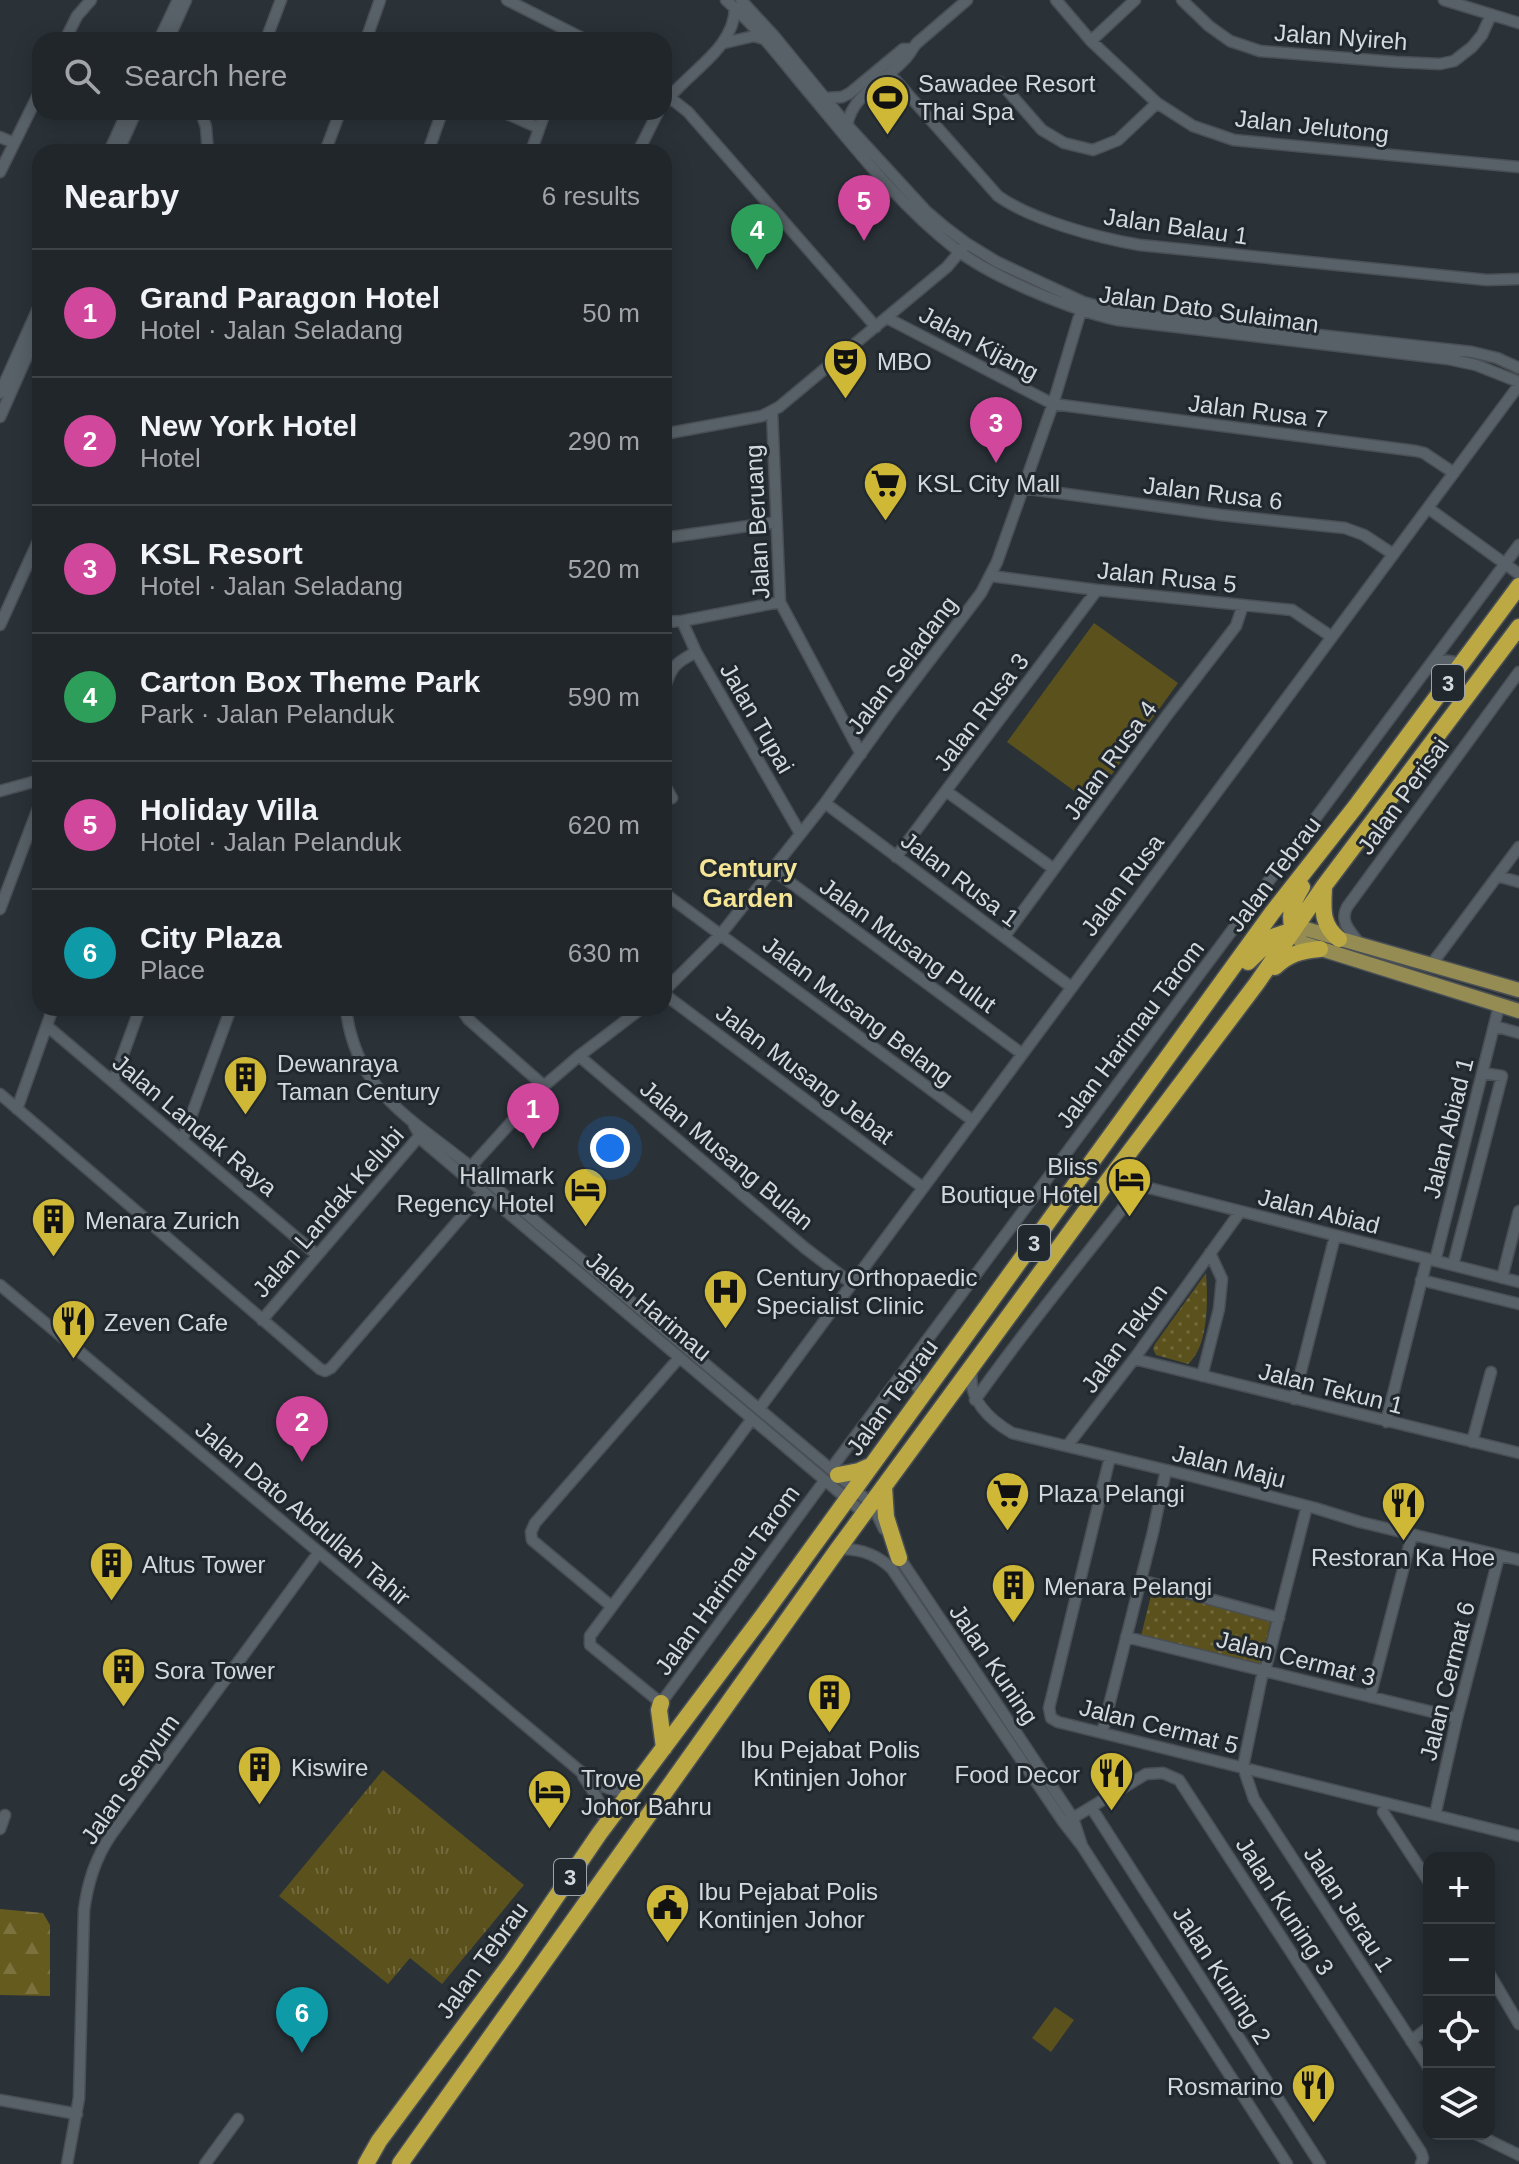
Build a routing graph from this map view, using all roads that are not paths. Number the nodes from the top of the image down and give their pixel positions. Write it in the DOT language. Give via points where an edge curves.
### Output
graph roads {
  1 [pos="91,0"];
  2 [pos="178,0"];
  3 [pos="186,0"];
  4 [pos="281,0"];
  5 [pos="380,0"];
  6 [pos="507,0"];
  7 [pos="726,0"];
  8 [pos="1056,0"];
  9 [pos="1135,0"];
  10 [pos="1182,0"];
  11 [pos="1444,0"];
  12 [pos="963,1"];
  13 [pos="738,4"];
  14 [pos="1491,15"];
  15 [pos="1519,23"];
  16 [pos="69,32"];
  17 [pos="163,32"];
  18 [pos="172,32"];
  19 [pos="269,32"];
  20 [pos="369,32"];
  21 [pos="566,32"];
  22 [pos="764,39"];
  23 [pos="1091,41"];
  24 [pos="724,43"];
  25 [pos="912,49"];
  26 [pos="890,74"];
  27 [pos="1000,82"];
  28 [pos="672,92"];
  29 [pos="826,98"];
  30 [pos="672,102"];
  31 [pos="1157,103"];
  32 [pos="32,107"];
  33 [pos="123,120"];
  34 [pos="132,120"];
  35 [pos="206,120"];
  36 [pos="337,120"];
  37 [pos="439,120"];
  38 [pos="521,120"];
  39 [pos="542,120"];
  40 [pos="654,120"];
  41 [pos="847,125"];
  42 [pos="539,128"];
  43 [pos="0,137"];
  44 [pos="14,143"];
  45 [pos="113,144"];
  46 [pos="122,144"];
  47 [pos="208,144"];
  48 [pos="328,144"];
  49 [pos="431,144"];
  50 [pos="534,144"];
  51 [pos="642,144"];
  52 [pos="1519,167"];
  53 [pos="0,172"];
  54 [pos="963,248"];
  55 [pos="1519,279"];
  56 [pos="1082,306"];
  57 [pos="887,318"];
  58 [pos="32,322"];
  59 [pos="876,327"];
  60 [pos="32,345"];
  61 [pos="1519,368"];
  62 [pos="1519,383"];
  63 [pos="0,393"];
  64 [pos="1053,404"];
  65 [pos="772,411"];
  66 [pos="0,417"];
  67 [pos="672,433"];
  68 [pos="1454,473"];
  69 [pos="1022,488"];
  70 [pos="1428,508"];
  71 [pos="776,522"];
  72 [pos="672,537"];
  73 [pos="1519,545"];
  74 [pos="1393,554"];
  75 [pos="32,555"];
  76 [pos="1505,563"];
  77 [pos="1519,574"];
  78 [pos="991,576"];
  79 [pos="1519,586"];
  80 [pos="1097,590"];
  81 [pos="780,602"];
  82 [pos="1243,605"];
  83 [pos="682,621"];
  84 [pos="672,622"];
  85 [pos="0,625"];
  86 [pos="1519,627"];
  87 [pos="1332,637"];
  88 [pos="696,652"];
  89 [pos="1435,659"];
  90 [pos="1462,663"];
  91 [pos="672,669"];
  92 [pos="1519,672"];
  93 [pos="861,754"];
  94 [pos="32,784"];
  95 [pos="0,791"];
  96 [pos="946,791"];
  97 [pos="825,803"];
  98 [pos="1356,806"];
  99 [pos="32,824"];
  100 [pos="800,833"];
  101 [pos="1519,847"];
  102 [pos="896,857"];
  103 [pos="772,869"];
  104 [pos="1054,869"];
  105 [pos="1497,876"];
  106 [pos="1519,882"];
  107 [pos="1324,886"];
  108 [pos="672,899"];
  109 [pos="0,909"];
  110 [pos="1293,930"];
  111 [pos="721,934"];
  112 [pos="1004,937"];
  113 [pos="1339,939"];
  114 [pos="1362,946"];
  115 [pos="1320,949"];
  116 [pos="1431,965"];
  117 [pos="1257,983"];
  118 [pos="672,984"];
  119 [pos="1071,987"];
  120 [pos="1519,990"];
  121 [pos="672,998"];
  122 [pos="1499,1006"];
  123 [pos="1519,1011"];
  124 [pos="50,1016"];
  125 [pos="137,1016"];
  126 [pos="228,1016"];
  127 [pos="347,1016"];
  128 [pos="466,1016"];
  129 [pos="632,1016"];
  130 [pos="1196,1020"];
  131 [pos="47,1026"];
  132 [pos="1494,1026"];
  133 [pos="1519,1033"];
  134 [pos="1021,1053"];
  135 [pos="579,1056"];
  136 [pos="1482,1073"];
  137 [pos="113,1082"];
  138 [pos="544,1086"];
  139 [pos="0,1094"];
  140 [pos="17,1109"];
  141 [pos="972,1120"];
  142 [pos="422,1133"];
  143 [pos="182,1141"];
  144 [pos="467,1171"];
  145 [pos="1110,1178"];
  146 [pos="1140,1186"];
  147 [pos="922,1187"];
  148 [pos="483,1192"];
  149 [pos="1519,1211"];
  150 [pos="1240,1212"];
  151 [pos="1335,1236"];
  152 [pos="1210,1253"];
  153 [pos="317,1255"];
  154 [pos="1431,1260"];
  155 [pos="1453,1265"];
  156 [pos="1502,1278"];
  157 [pos="1421,1280"];
  158 [pos="1519,1282"];
  159 [pos="851,1283"];
  160 [pos="0,1285"];
  161 [pos="1519,1304"];
  162 [pos="262,1320"];
  163 [pos="679,1358"];
  164 [pos="1134,1359"];
  165 [pos="973,1365"];
  166 [pos="908,1366"];
  167 [pos="1491,1372"];
  168 [pos="1202,1376"];
  169 [pos="922,1396"];
  170 [pos="1294,1399"];
  171 [pos="975,1400"];
  172 [pos="755,1414"];
  173 [pos="1386,1422"];
  174 [pos="1472,1442"];
  175 [pos="1067,1446"];
  176 [pos="1519,1453"];
  177 [pos="1110,1457"];
  178 [pos="872,1465"];
  179 [pos="1166,1470"];
  180 [pos="831,1475"];
  181 [pos="884,1487"];
  182 [pos="851,1494"];
  183 [pos="1307,1506"];
  184 [pos="868,1509"];
  185 [pos="1412,1535"];
  186 [pos="838,1549"];
  187 [pos="319,1552"];
  188 [pos="1499,1556"];
  189 [pos="899,1558"];
  190 [pos="1519,1560"];
  191 [pos="1140,1580"];
  192 [pos="611,1606"];
  193 [pos="1279,1618"];
  194 [pos="1126,1637"];
  195 [pos="1264,1671"];
  196 [pos="1370,1697"];
  197 [pos="661,1703"];
  198 [pos="1457,1718"];
  199 [pos="1102,1733"];
  200 [pos="664,1748"];
  201 [pos="1243,1767"];
  202 [pos="580,1771"];
  203 [pos="632,1789"];
  204 [pos="1091,1807"];
  205 [pos="1383,1812"];
  206 [pos="5,1815"];
  207 [pos="1435,1815"];
  208 [pos="1068,1821"];
  209 [pos="0,1829"];
  210 [pos="599,1834"];
  211 [pos="1519,1836"];
  212 [pos="1423,1873"];
  213 [pos="1495,1986"];
  214 [pos="1519,2024"];
  215 [pos="1423,2032"];
  216 [pos="1411,2041"];
  217 [pos="1423,2059"];
  218 [pos="0,2100"];
  219 [pos="77,2114"];
  220 [pos="238,2119"];
  221 [pos="1488,2140"];
  222 [pos="379,2141"];
  223 [pos="1519,2155"];
  224 [pos="209,2163"];
  225 [pos="67,2164"];
  226 [pos="356,2164"];
  227 [pos="366,2164"];
  228 [pos="400,2164"];
  229 [pos="1287,2164"];
  230 [pos="1320,2164"];
  231 [pos="1421,2164"];
  1 -- 16 [label="street"];
  2 -- 17 [label="street"];
  3 -- 18 [label="street"];
  4 -- 19 [label="street"];
  5 -- 20 [label="street"];
  6 -- 21 [label="street"];
  7 -- 13 [label="street, Jalan Dato Sulaiman"];
  8 -- 23 [label="street, Jalan Jelutong"];
  9 -- 23 [label="street"];
  10 -- 14 [label="street, Jalan Nyireh" via="1230,41 1260,51 1396,62 1454,61 1482,35"];
  11 -- 14 [label="street"];
  12 -- 25 [label="street"];
  13 -- 22 [label="street, Jalan Dato Sulaiman"];
  13 -- 24 [label="street"];
  13 -- 29 [label="street, Jalan Dato Sulaiman" via="775,37"];
  14 -- 15 [label="street"];
  22 -- 24 [label="street"];
  22 -- 54 [label="street, Jalan Dato Sulaiman" via="871,167 931,228"];
  23 -- 31 [label="street, Jalan Jelutong"];
  24 -- 28 [label="street"];
  25 -- 26 [label="street"];
  25 -- 29 [label="street" via="903,49 850,93"];
  26 -- 41 [label="street" via="853,106"];
  26 -- 55 [label="street, Jalan Balau 1" via="998,196 1097,237 1313,263"];
  27 -- 31 [label="street" via="1042,130 1064,143 1093,150 1118,140"];
  29 -- 41 [label="street, Jalan Dato Sulaiman"];
  30 -- 59 [label="street" via="688,112"];
  31 -- 52 [label="street, Jalan Jelutong" via="1193,126 1234,140"];
  32 -- 44 [label="street"];
  33 -- 45 [label="street"];
  34 -- 46 [label="street"];
  35 -- 47 [label="street"];
  36 -- 48 [label="street"];
  37 -- 49 [label="street"];
  38 -- 42 [label="street"];
  39 -- 42 [label="street"];
  40 -- 51 [label="street"];
  41 -- 54 [label="street, Jalan Dato Sulaiman"];
  42 -- 50 [label="street"];
  43 -- 44 [label="street"];
  44 -- 53 [label="street"];
  54 -- 56 [label="street, Jalan Dato Sulaiman" via="1015,282"];
  54 -- 57 [label="street"];
  56 -- 61 [label="street, Jalan Dato Sulaiman" via="1472,352"];
  56 -- 62 [label="street, Jalan Dato Sulaiman" via="1101,317 1145,325 1448,359"];
  56 -- 64 [label="street, Jalan Seladang"];
  57 -- 59 [label="street"];
  57 -- 64 [label="street, Jalan Kijang"];
  58 -- 63 [label="street"];
  59 -- 65 [label="street"];
  60 -- 66 [label="street"];
  62 -- 68 [label="street, Jalan Rusa"];
  64 -- 68 [label="street, Jalan Rusa 7" via="1416,451"];
  64 -- 69 [label="street, Jalan Seladang"];
  65 -- 67 [label="street"];
  65 -- 71 [label="street, Jalan Beruang"];
  68 -- 70 [label="street, Jalan Rusa"];
  69 -- 74 [label="street, Jalan Rusa 6" via="1345,528"];
  69 -- 78 [label="street, Jalan Seladang"];
  70 -- 74 [label="street, Jalan Rusa"];
  70 -- 76 [label="street"];
  71 -- 72 [label="street"];
  71 -- 81 [label="street, Jalan Beruang"];
  73 -- 76 [label="street, Jalan Harimau Tarom"];
  74 -- 87 [label="street, Jalan Rusa"];
  75 -- 85 [label="street"];
  76 -- 77 [label="street"];
  76 -- 89 [label="street, Jalan Harimau Tarom"];
  78 -- 80 [label="street, Jalan Rusa 5"];
  78 -- 93 [label="street, Jalan Seladang"];
  79 -- 90 [label="highway, Jalan Tebrau / 3"];
  80 -- 82 [label="street, Jalan Rusa 5"];
  80 -- 96 [label="street, Jalan Rusa 3"];
  81 -- 83 [label="street"];
  81 -- 93 [label="street, Jalan Beruang"];
  82 -- 87 [label="street, Jalan Rusa 5" via="1292,610"];
  82 -- 104 [label="street, Jalan Rusa 4" via="1236,626"];
  83 -- 84 [label="street"];
  83 -- 88 [label="street, Jalan Tupai"];
  86 -- 107 [label="highway, Jalan Tebrau / 3"];
  87 -- 119 [label="street, Jalan Rusa"];
  88 -- 91 [label="street"];
  88 -- 100 [label="street, Jalan Tupai"];
  89 -- 90 [label="street"];
  89 -- 166 [label="street, Jalan Harimau Tarom"];
  90 -- 98 [label="highway, Jalan Tebrau / 3"];
  92 -- 114 [label="street, Jalan Perisai" via="1344,912 1347,928"];
  93 -- 97 [label="street, Jalan Seladang"];
  94 -- 95 [label="street"];
  96 -- 102 [label="street, Jalan Rusa 3"];
  96 -- 104 [label="street"];
  97 -- 100 [label="street, Jalan Seladang"];
  97 -- 102 [label="street, Jalan Rusa 1"];
  98 -- 110 [label="highway" via="1294,902"];
  98 -- 130 [label="highway, Jalan Tebrau / 3"];
  99 -- 109 [label="street"];
  100 -- 103 [label="street, Jalan Seladang"];
  101 -- 105 [label="street"];
  102 -- 112 [label="street, Jalan Rusa 1"];
  103 -- 111 [label="street, Jalan Seladang"];
  103 -- 134 [label="street, Jalan Musang Pulut"];
  104 -- 112 [label="street, Jalan Rusa 4"];
  105 -- 106 [label="street"];
  105 -- 116 [label="street"];
  107 -- 110 [label="highway, Jalan Tebrau / 3"];
  107 -- 113 [label="highway" via="1324,917"];
  108 -- 111 [label="street, Jalan Musang Belang"];
  110 -- 113 [label="main road"];
  110 -- 115 [label="main road" via="1302,943"];
  110 -- 117 [label="highway, Jalan Tebrau / 3"];
  110 -- 130 [label="highway" via="1268,940"];
  111 -- 118 [label="street, Jalan Seladang"];
  111 -- 141 [label="street, Jalan Musang Belang"];
  112 -- 119 [label="street, Jalan Rusa 1"];
  113 -- 114 [label="main road"];
  114 -- 116 [label="main road"];
  115 -- 117 [label="highway" via="1290,954"];
  115 -- 122 [label="main road"];
  116 -- 120 [label="main road"];
  117 -- 145 [label="highway, Jalan Tebrau / 3"];
  119 -- 134 [label="street, Jalan Rusa"];
  121 -- 147 [label="street, Jalan Musang Jebat"];
  122 -- 123 [label="main road"];
  122 -- 132 [label="street, Jalan Abiad 1"];
  124 -- 131 [label="street"];
  125 -- 137 [label="street"];
  126 -- 143 [label="street"];
  127 -- 142 [label="street, Jalan Harimau" via="366,1073"];
  128 -- 138 [label="street"];
  129 -- 135 [label="street"];
  130 -- 169 [label="highway, Jalan Tebrau / 3"];
  131 -- 137 [label="street, Jalan Landak Raya"];
  131 -- 140 [label="street"];
  132 -- 133 [label="street"];
  132 -- 136 [label="street, Jalan Abiad 1"];
  134 -- 141 [label="street, Jalan Rusa"];
  135 -- 138 [label="street"];
  135 -- 159 [label="street, Jalan Musang Bulan"];
  136 -- 154 [label="street, Jalan Abiad 1"];
  136 -- 155 [label="street, Jalan Abiad 1" via="1502,1076"];
  137 -- 143 [label="street, Jalan Landak Raya"];
  138 -- 144 [label="street"];
  139 -- 140 [label="street"];
  140 -- 162 [label="street"];
  141 -- 147 [label="street, Jalan Rusa"];
  142 -- 144 [label="street, Jalan Harimau"];
  142 -- 153 [label="street, Jalan Landak Kelubi"];
  143 -- 153 [label="street, Jalan Landak Raya"];
  144 -- 148 [label="street, Jalan Harimau"];
  144 -- 172 [label="street, Jalan Harimau"];
  145 -- 146 [label="street, Jalan Abiad"];
  145 -- 165 [label="highway, Jalan Tebrau / 3"];
  146 -- 150 [label="street, Jalan Abiad"];
  146 -- 171 [label="street"];
  147 -- 159 [label="street, Jalan Rusa"];
  148 -- 162 [label="street" via="331,1368 320,1369"];
  148 -- 163 [label="street, Jalan Harimau"];
  149 -- 156 [label="street"];
  150 -- 151 [label="street, Jalan Abiad"];
  150 -- 152 [label="street, Jalan Tekun"];
  151 -- 154 [label="street, Jalan Abiad"];
  151 -- 170 [label="street"];
  152 -- 164 [label="street, Jalan Tekun"];
  152 -- 168 [label="street" via="1222,1279"];
  153 -- 162 [label="street, Jalan Landak Kelubi"];
  154 -- 155 [label="street, Jalan Abiad"];
  154 -- 157 [label="street, Jalan Abiad 1"];
  155 -- 156 [label="street, Jalan Abiad"];
  156 -- 158 [label="street, Jalan Abiad"];
  157 -- 161 [label="street"];
  157 -- 173 [label="street, Jalan Abiad 1"];
  159 -- 172 [label="street, Jalan Rusa"];
  160 -- 187 [label="street, Jalan Dato Abdullah Tahir"];
  163 -- 172 [label="street, Jalan Harimau"];
  163 -- 192 [label="street" via="531,1532 532,1540"];
  164 -- 168 [label="street, Jalan Tekun 1"];
  164 -- 175 [label="street, Jalan Tekun"];
  165 -- 171 [label="street" via="970,1383"];
  165 -- 181 [label="highway, Jalan Tebrau / 3"];
  166 -- 169 [label="street"];
  166 -- 180 [label="street, Jalan Harimau Tarom"];
  167 -- 174 [label="street"];
  168 -- 170 [label="street, Jalan Tekun 1"];
  169 -- 178 [label="highway, Jalan Tebrau / 3"];
  170 -- 173 [label="street, Jalan Tekun 1"];
  171 -- 175 [label="street, Jalan Maju" via="1012,1433"];
  172 -- 180 [label="street, Jalan Harimau"];
  172 -- 192 [label="street, Jalan Rusa"];
  173 -- 174 [label="street, Jalan Tekun 1"];
  174 -- 176 [label="street, Jalan Tekun 1"];
  175 -- 177 [label="street, Jalan Maju"];
  177 -- 179 [label="street, Jalan Maju"];
  177 -- 199 [label="street, Jalan Cermat 5" via="1049,1708 1058,1722"];
  178 -- 180 [label="highway"];
  178 -- 182 [label="highway, Jalan Tebrau / 3"];
  179 -- 183 [label="street, Jalan Maju"];
  179 -- 191 [label="street"];
  180 -- 182 [label="street, Jalan Harimau"];
  180 -- 197 [label="street, Jalan Harimau Tarom"];
  181 -- 184 [label="highway, Jalan Tebrau / 3"];
  181 -- 189 [label="highway" via="886,1517"];
  182 -- 184 [label="street, Jalan Harimau"];
  182 -- 200 [label="highway, Jalan Tebrau / 3"];
  183 -- 185 [label="street, Jalan Maju"];
  183 -- 193 [label="street"];
  184 -- 186 [label="highway, Jalan Tebrau / 3"];
  184 -- 189 [label="street, Jalan Kuning"];
  185 -- 188 [label="street, Jalan Maju"];
  185 -- 196 [label="street"];
  186 -- 208 [label="street, Jalan Kuning" via="865,1552 892,1569"];
  186 -- 228 [label="highway, Jalan Tebrau / 3"];
  187 -- 202 [label="street, Jalan Dato Abdullah Tahir"];
  187 -- 219 [label="street, Jalan Senyum" via="95,1863 84,1910"];
  188 -- 190 [label="street, Jalan Maju"];
  188 -- 198 [label="street, Jalan Cermat 6"];
  189 -- 208 [label="street, Jalan Kuning"];
  191 -- 193 [label="street"];
  191 -- 194 [label="street"];
  192 -- 197 [label="street, Jalan Rusa" via="590,1636 590,1645"];
  193 -- 195 [label="street"];
  194 -- 195 [label="street, Jalan Cermat 3"];
  194 -- 199 [label="street"];
  195 -- 196 [label="street, Jalan Cermat 3"];
  195 -- 201 [label="street"];
  196 -- 198 [label="street, Jalan Cermat 3"];
  197 -- 200 [label="highway"];
  198 -- 207 [label="street, Jalan Cermat 6"];
  199 -- 201 [label="street, Jalan Cermat 5"];
  200 -- 203 [label="highway, Jalan Tebrau / 3"];
  201 -- 207 [label="street, Jalan Cermat 5"];
  201 -- 216 [label="street, Jalan Jerau 1" via="1257,1805"];
  202 -- 203 [label="street, Jalan Dato Abdullah Tahir" via="614,1791"];
  202 -- 210 [label="street, Jalan Dato Abdullah Tahir" via="604,1813"];
  203 -- 210 [label="highway, Jalan Tebrau / 3"];
  204 -- 208 [label="street, Jalan Kuning 3"];
  204 -- 230 [label="street, Jalan Kuning 2"];
  204 -- 231 [label="street, Jalan Kuning 3" via="1146,1774 1163,1773 1179,1780 1421,2152"];
  205 -- 212 [label="street"];
  206 -- 209 [label="street"];
  207 -- 211 [label="street, Jalan Cermat 5"];
  208 -- 229 [label="street, Jalan Kuning"];
  210 -- 222 [label="highway, Jalan Tebrau / 3"];
  213 -- 214 [label="street"];
  215 -- 216 [label="street"];
  216 -- 217 [label="street, Jalan Jerau 1"];
  218 -- 219 [label="street"];
  219 -- 225 [label="street, Jalan Senyum"];
  220 -- 224 [label="street"];
  221 -- 223 [label="street"];
  222 -- 226 [label="highway"];
  222 -- 227 [label="highway, Jalan Tebrau / 3"];
}
